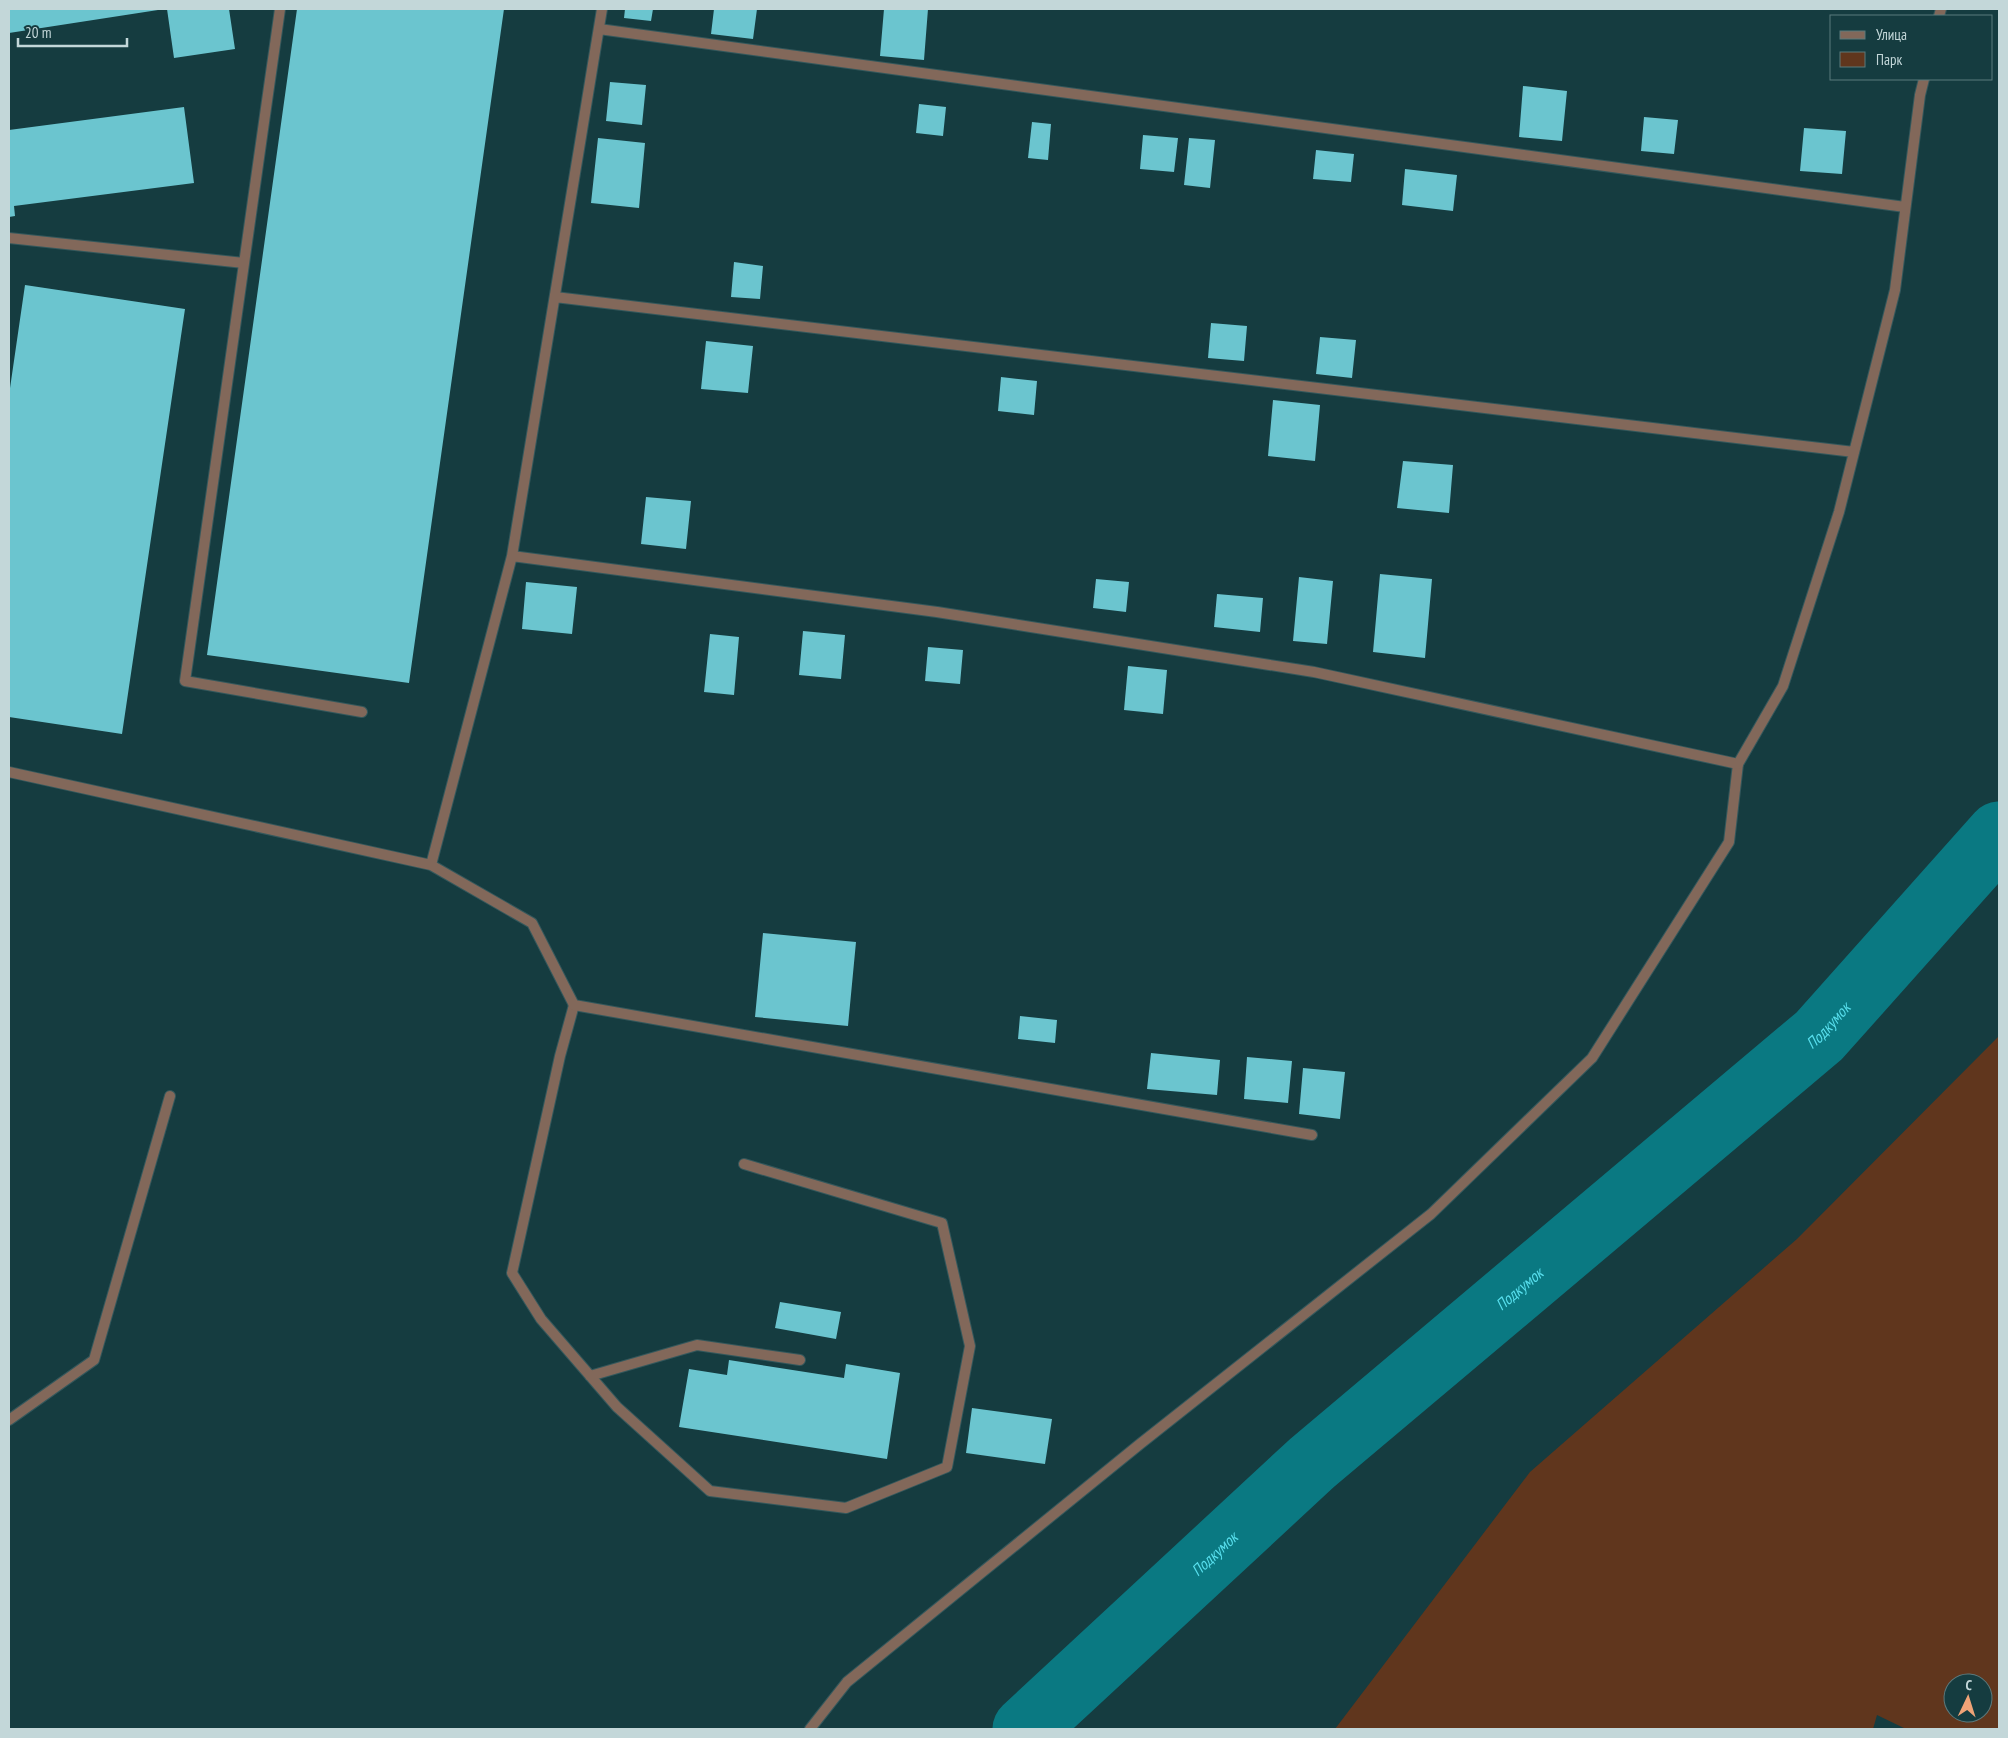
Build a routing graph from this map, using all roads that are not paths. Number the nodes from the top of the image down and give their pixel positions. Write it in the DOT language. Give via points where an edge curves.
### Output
graph roads {
  1 [pos="280,9"];
  2 [pos="602,9"];
  3 [pos="600,29"];
  4 [pos="1924,80"];
  5 [pos="1905,207"];
  6 [pos="9,238"];
  7 [pos="244,263"];
  8 [pos="555,297"];
  9 [pos="1854,452"];
  10 [pos="512,556"];
  11 [pos="362,712"];
  12 [pos="1738,764"];
  13 [pos="9,772"];
  14 [pos="431,866"];
  15 [pos="574,1005"];
  16 [pos="170,1096"];
  17 [pos="1312,1135"];
  18 [pos="744,1164"];
  19 [pos="800,1360"];
  20 [pos="590,1376"];
  21 [pos="9,1420"];
  22 [pos="810,1729"];
  1 -- 7 [label="street"];
  2 -- 3 [label="street"];
  3 -- 5 [label="street"];
  3 -- 8 [label="street"];
  4 -- 5 [label="street"];
  5 -- 9 [label="street" via="1895,290"];
  6 -- 7 [label="street"];
  7 -- 11 [label="street" via="185,681"];
  8 -- 9 [label="street"];
  8 -- 10 [label="street"];
  9 -- 12 [label="street" via="1839,512 1783,686"];
  10 -- 12 [label="street" via="937,612 1314,672"];
  10 -- 14 [label="street"];
  12 -- 22 [label="street" via="1729,842 1592,1058 1431,1214 847,1682"];
  13 -- 14 [label="street"];
  14 -- 15 [label="street" via="532,923"];
  15 -- 17 [label="street"];
  15 -- 20 [label="street" via="512,1273 541,1319"];
  16 -- 21 [label="street" via="94,1360"];
  18 -- 20 [label="street" via="942,1223 970,1346 948,1467 846,1508 710,1491 617,1407"];
  19 -- 20 [label="street" via="697,1345"];
}
